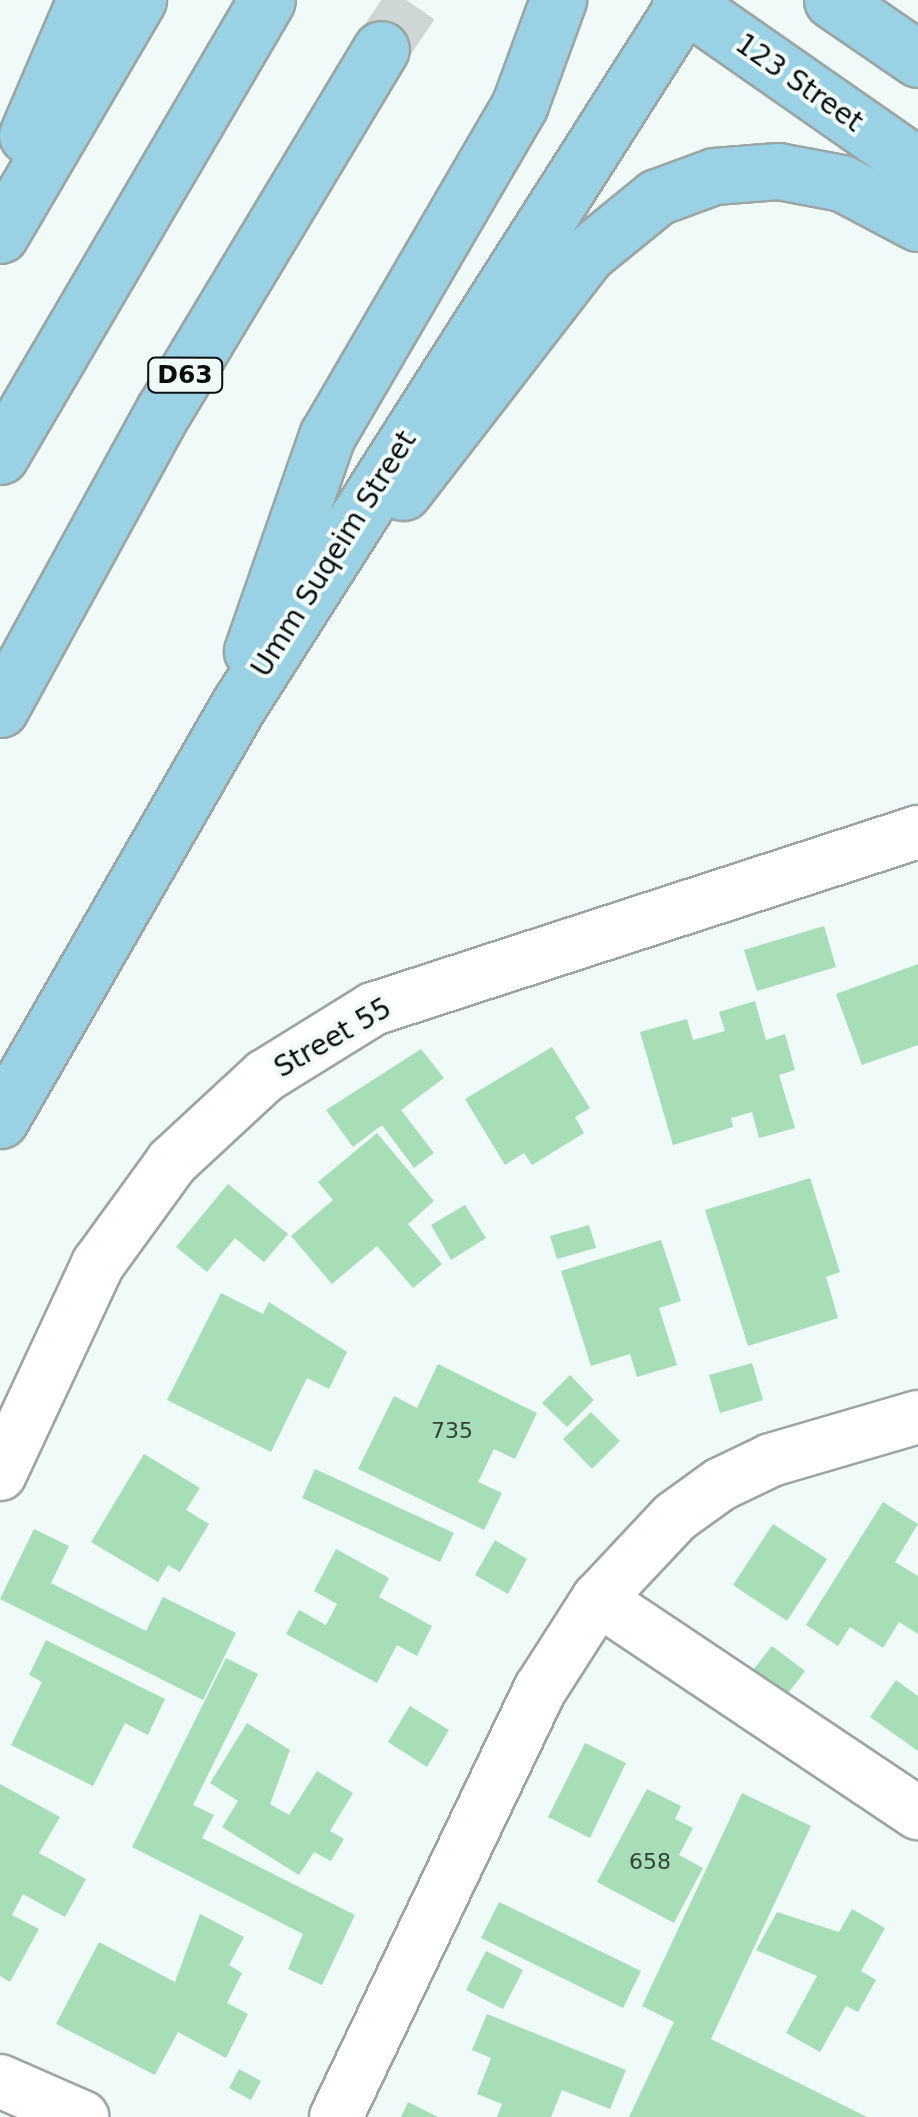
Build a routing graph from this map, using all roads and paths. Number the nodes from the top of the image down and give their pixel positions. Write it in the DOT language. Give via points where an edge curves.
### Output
graph roads {
  1 [pos="84,0"];
  2 [pos="138,0"];
  3 [pos="267,0"];
  4 [pos="558,0"];
  5 [pos="832,0"];
  6 [pos="684,1"];
  7 [pos="382,49"];
  8 [pos="918,59"];
  9 [pos="918,166"];
  10 [pos="918,224"];
  11 [pos="0,234"];
  12 [pos="0,456"];
  13 [pos="327,562"];
  14 [pos="240,703"];
  15 [pos="0,709"];
  16 [pos="918,832"];
  17 [pos="0,1120"];
  18 [pos="918,1416"];
  19 [pos="0,1474"];
  20 [pos="598,1599"];
  21 [pos="918,1813"];
  22 [pos="0,2081"];
  23 [pos="82,2117"];
  24 [pos="336,2117"];
  1 -- 11 [label="main road" via="42,92"];
  2 -- 11 [label="main road"];
  3 -- 12 [label="main road"];
  4 -- 14 [label="main road" via="520,104 326,436 275,567"];
  5 -- 8 [label="main road"];
  6 -- 9 [label="main road, 123 Street"];
  6 -- 13 [label="main road, Umm Suqeim Street"];
  7 -- 15 [label="main road, D63" via="164,410"];
  10 -- 13 [label="main road" via="842,183 778,171 714,176 657,198 586,254 465,423"];
  13 -- 14 [label="main road, Umm Suqeim Street"];
  14 -- 17 [label="main road, Umm Suqeim Street"];
  16 -- 19 [label="street, Street 55" via="406,997 265,1076 172,1162 98,1264"];
  18 -- 20 [label="street" via="771,1460 721,1484 674,1517"];
  20 -- 21 [label="street"];
  20 -- 24 [label="street" via="541,1688"];
  22 -- 23 [label="street"];
}
